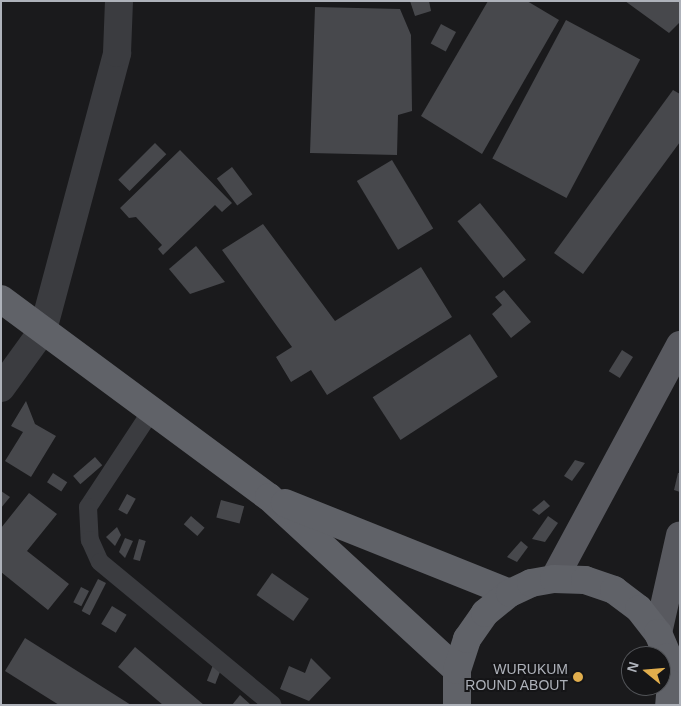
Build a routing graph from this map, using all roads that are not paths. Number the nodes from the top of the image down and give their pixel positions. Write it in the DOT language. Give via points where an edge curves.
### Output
graph roads {
  1 [pos="119,1"];
  2 [pos="1,299"];
  3 [pos="43,330"];
  4 [pos="680,345"];
  5 [pos="1,388"];
  6 [pos="152,410"];
  7 [pos="270,497"];
  8 [pos="680,535"];
  9 [pos="554,578"];
  10 [pos="510,593"];
  11 [pos="658,632"];
  12 [pos="457,670"];
  13 [pos="674,695"];
  14 [pos="273,705"];
  15 [pos="458,705"];
  1 -- 3 [label="street" via="118,53"];
  2 -- 3 [label="highway"];
  3 -- 5 [label="street"];
  3 -- 6 [label="highway"];
  4 -- 9 [label="main road"];
  6 -- 7 [label="highway"];
  6 -- 14 [label="lane" via="88,507 90,540 100,562"];
  7 -- 10 [label="highway"];
  7 -- 12 [label="highway"];
  8 -- 11 [label="main road"];
  9 -- 10 [label="highway"];
  9 -- 11 [label="highway" via="585,580 614,590 639,609"];
  10 -- 12 [label="highway" via="485,613 467,639"];
  11 -- 13 [label="highway" via="668,657"];
  12 -- 15 [label="highway"];
}
